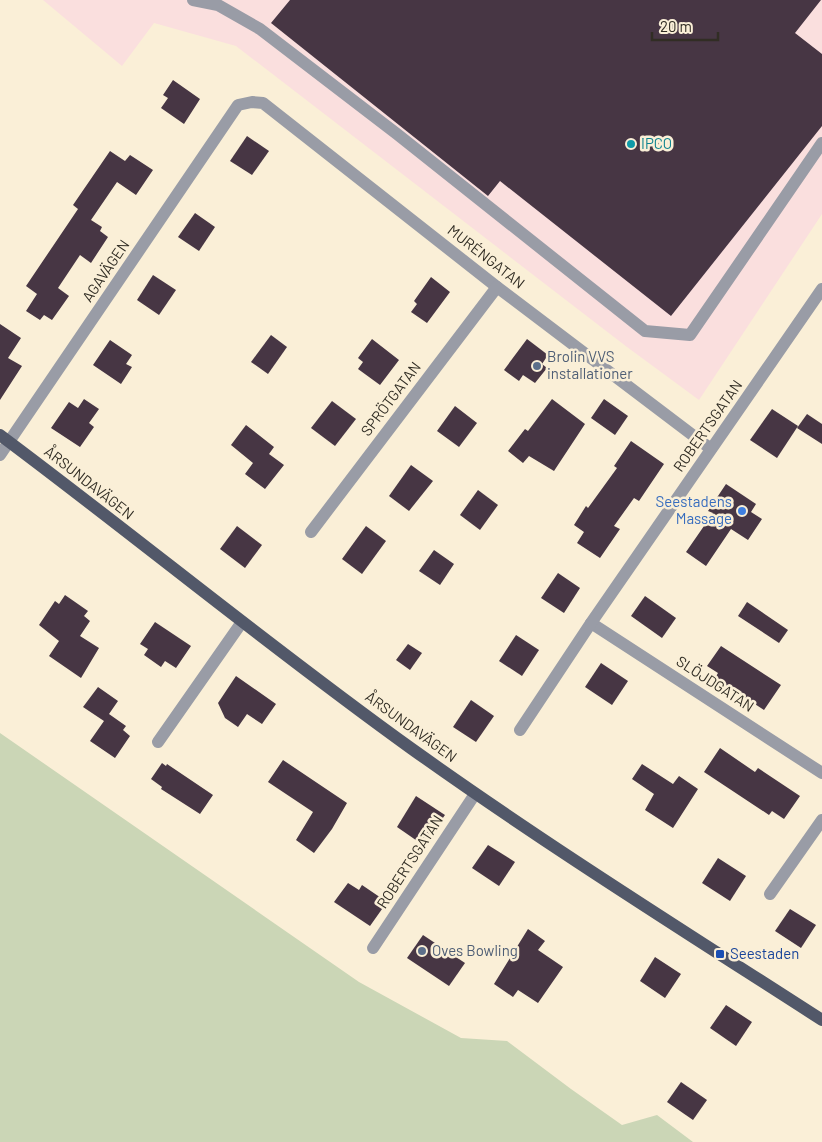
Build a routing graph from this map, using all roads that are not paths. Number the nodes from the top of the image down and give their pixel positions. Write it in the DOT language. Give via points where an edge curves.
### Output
graph roads {
  1 [pos="193,0"];
  2 [pos="238,105"];
  3 [pos="822,144"];
  4 [pos="497,287"];
  5 [pos="822,289"];
  6 [pos="4,439"];
  7 [pos="711,449"];
  8 [pos="0,455"];
  9 [pos="311,532"];
  10 [pos="242,622"];
  11 [pos="591,624"];
  12 [pos="520,730"];
  13 [pos="158,742"];
  14 [pos="822,773"];
  15 [pos="475,794"];
  16 [pos="822,820"];
  17 [pos="770,894"];
  18 [pos="373,948"];
  19 [pos="822,1020"];
  1 -- 3 [label="street" via="218,4 260,29 645,331 690,335"];
  2 -- 4 [label="street, MURÉNGATAN" via="263,103"];
  2 -- 6 [label="street, AGAVÄGEN"];
  4 -- 7 [label="street, MURÉNGATAN"];
  4 -- 9 [label="street, SPRÖTGATAN"];
  5 -- 7 [label="street, ROBERTSGATAN"];
  6 -- 8 [label="street, AGAVÄGEN"];
  6 -- 10 [label="main road, ÅRSUNDAVÄGEN"];
  7 -- 11 [label="street, ROBERTSGATAN"];
  10 -- 13 [label="street"];
  10 -- 15 [label="main road, ÅRSUNDAVÄGEN"];
  11 -- 12 [label="street, ROBERTSGATAN"];
  11 -- 14 [label="street, SLÖJDGATAN"];
  15 -- 18 [label="street, ROBERTSGATAN"];
  15 -- 19 [label="main road, ÅRSUNDAVÄGEN"];
  16 -- 17 [label="street"];
}
